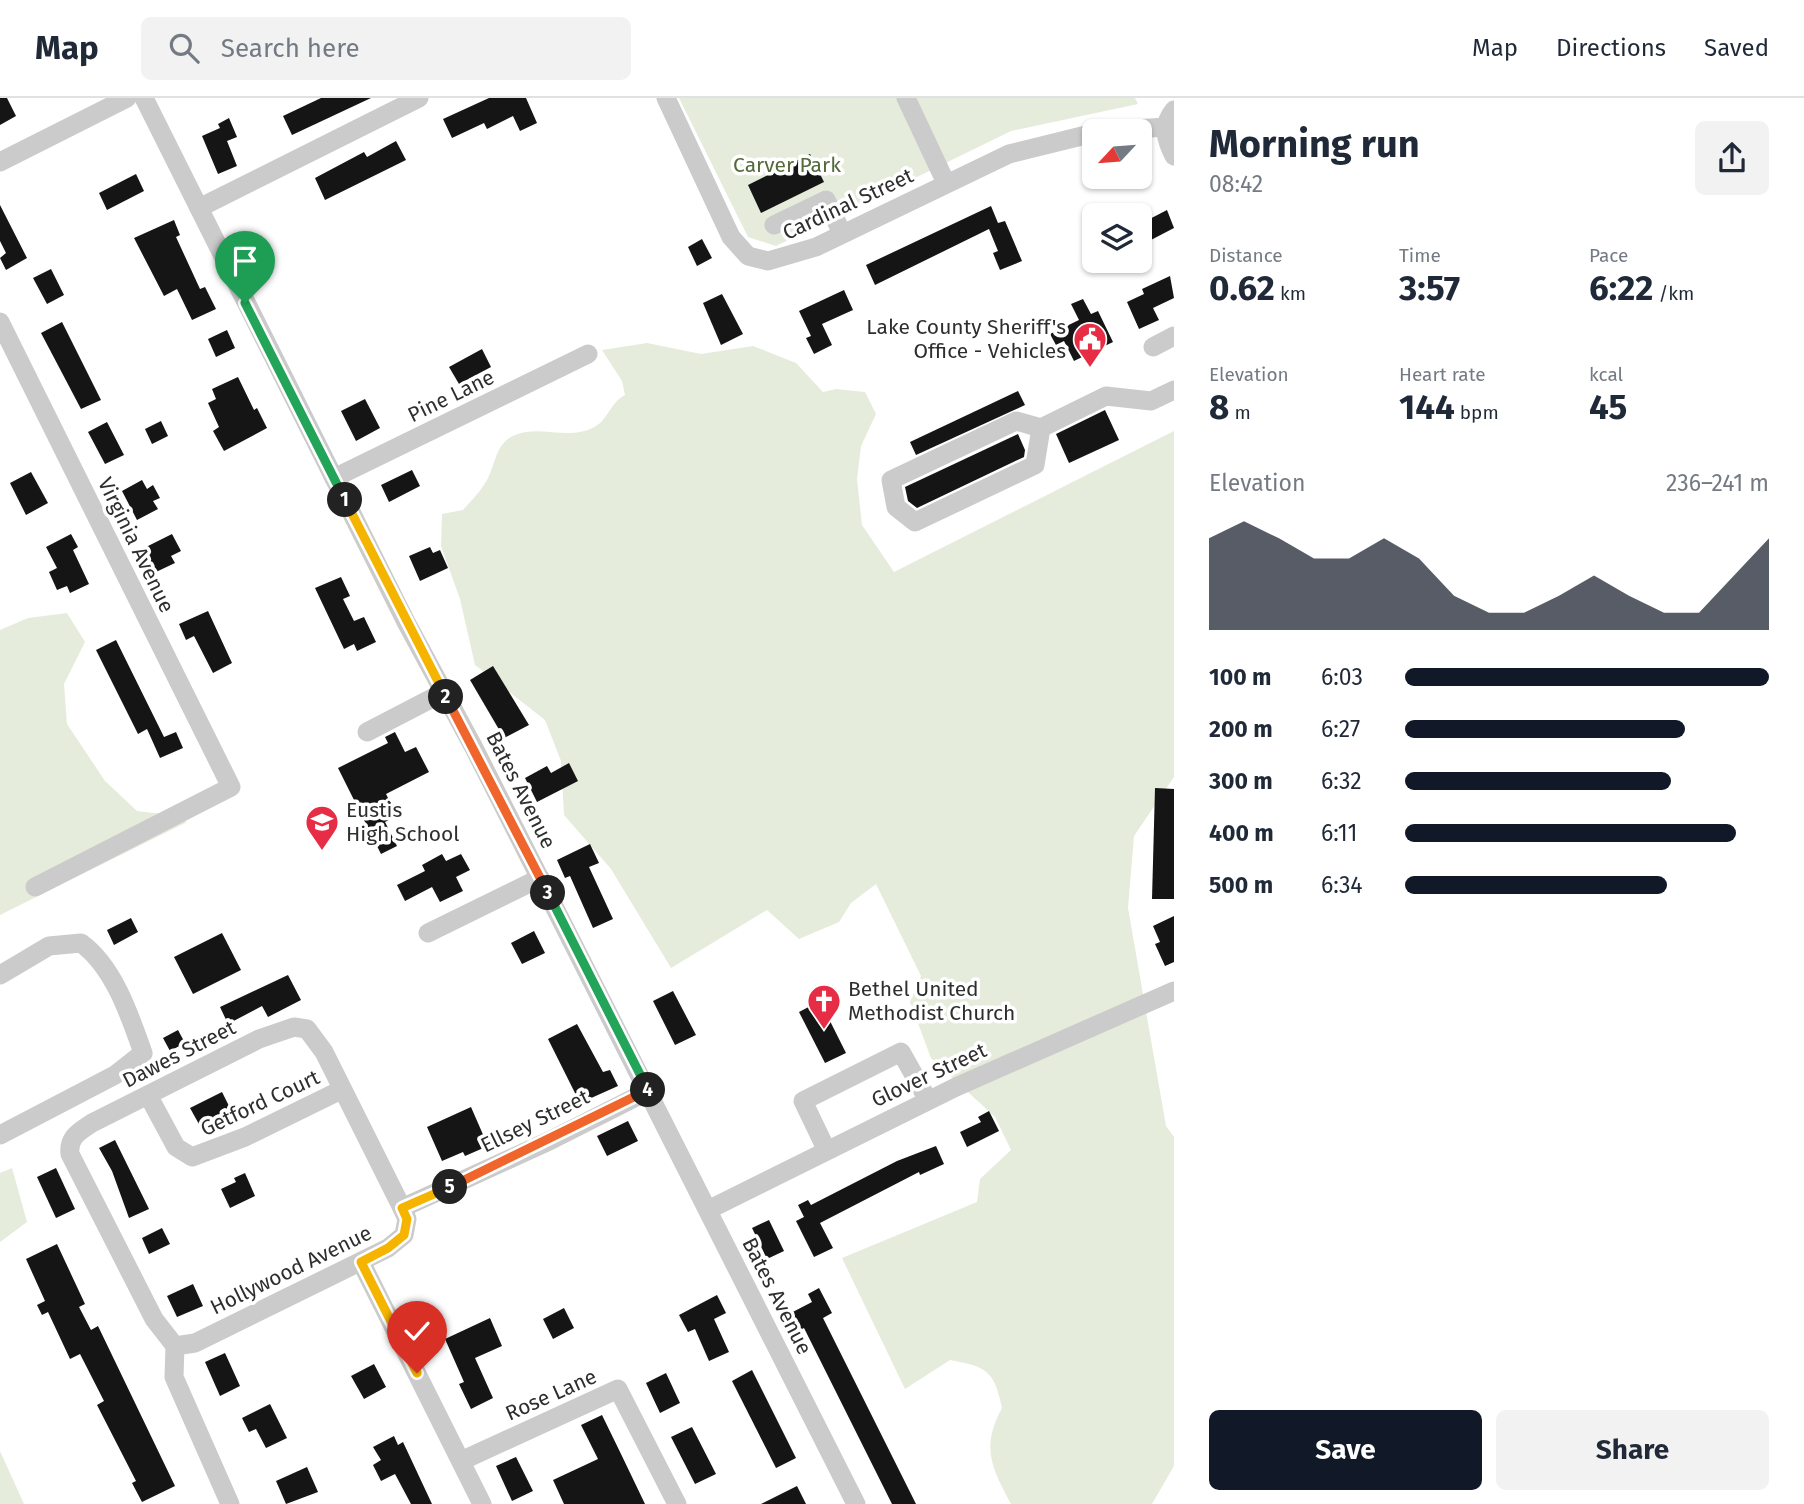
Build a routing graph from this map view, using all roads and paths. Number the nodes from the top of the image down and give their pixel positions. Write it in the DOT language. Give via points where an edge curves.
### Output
graph roads {
  1 [pos="127,98"];
  2 [pos="144,98"];
  3 [pos="419,98"];
  4 [pos="666,98"];
  5 [pos="906,98"];
  6 [pos="1170,119"];
  7 [pos="1152,122"];
  8 [pos="1082,136"];
  9 [pos="1174,156"];
  10 [pos="0,162"];
  11 [pos="946,183"];
  12 [pos="199,208"];
  13 [pos="774,225"];
  14 [pos="842,233"];
  15 [pos="0,322"];
  16 [pos="1174,336"];
  17 [pos="1153,347"];
  18 [pos="589,354"];
  19 [pos="1174,390"];
  20 [pos="1041,428"];
  21 [pos="334,478"];
  22 [pos="444,692"];
  23 [pos="367,732"];
  24 [pos="540,878"];
  25 [pos="36,887"];
  26 [pos="428,933"];
  27 [pos="0,975"];
  28 [pos="1174,991"];
  29 [pos="341,1090"];
  30 [pos="648,1091"];
  31 [pos="148,1095"];
  32 [pos="928,1100"];
  33 [pos="0,1135"];
  34 [pos="826,1149"];
  35 [pos="402,1208"];
  36 [pos="708,1210"];
  37 [pos="361,1262"];
  38 [pos="175,1346"];
  39 [pos="461,1461"];
  40 [pos="230,1504"];
  41 [pos="482,1504"];
  42 [pos="677,1504"];
  43 [pos="856,1504"];
  1 -- 10 [label="street"];
  2 -- 12 [label="street, Bates Avenue"];
  3 -- 12 [label="street"];
  4 -- 14 [label="street, Cardinal Street" via="731,237 748,256 768,261 787,258"];
  5 -- 11 [label="street"];
  6 -- 7 [label="street"];
  6 -- 9 [label="street" via="1166,140"];
  8 -- 11 [label="street, Cardinal Street" via="1009,154"];
  11 -- 14 [label="street, Cardinal Street"];
  12 -- 21 [label="street, Bates Avenue"];
  13 -- 14 [label="street" via="826,200"];
  15 -- 25 [label="street, Virginia Avenue" via="231,788"];
  16 -- 17 [label="street"];
  18 -- 21 [label="street, Pine Lane"];
  19 -- 20 [label="street" via="1151,401 1106,396"];
  20 -- 20 [label="street" via="1035,465 915,522 896,507 891,480 1016,421"];
  21 -- 22 [label="street, Bates Avenue"];
  22 -- 23 [label="street"];
  22 -- 24 [label="street, Bates Avenue"];
  24 -- 26 [label="street"];
  24 -- 30 [label="street, Bates Avenue"];
  27 -- 33 [label="street" via="49,946 81,943 96,953 130,1015 144,1053 115,1075"];
  28 -- 32 [label="street, Glover Street"];
  29 -- 31 [label="street, Getford Court" via="192,1157 176,1147"];
  29 -- 31 [label="street, Dawes Street" via="324,1052 307,1029 294,1027 259,1039"];
  29 -- 35 [label="street"];
  30 -- 35 [label="street, Ellsey Street"];
  30 -- 36 [label="street, Bates Avenue"];
  31 -- 38 [label="street, Dawes Street" via="92,1123 69,1146 154,1319"];
  32 -- 34 [label="street, Glover Street"];
  32 -- 34 [label="street" via="901,1052 803,1101"];
  34 -- 36 [label="street, Glover Street"];
  35 -- 37 [label="street, Hollywood Avenue" via="407,1219 404,1235"];
  36 -- 43 [label="street, Bates Avenue"];
  37 -- 38 [label="street, Hollywood Avenue" via="195,1343"];
  37 -- 39 [label="street"];
  38 -- 40 [label="street" via="174,1377"];
  39 -- 41 [label="street"];
  39 -- 42 [label="street, Rose Lane" via="618,1389"];
}
